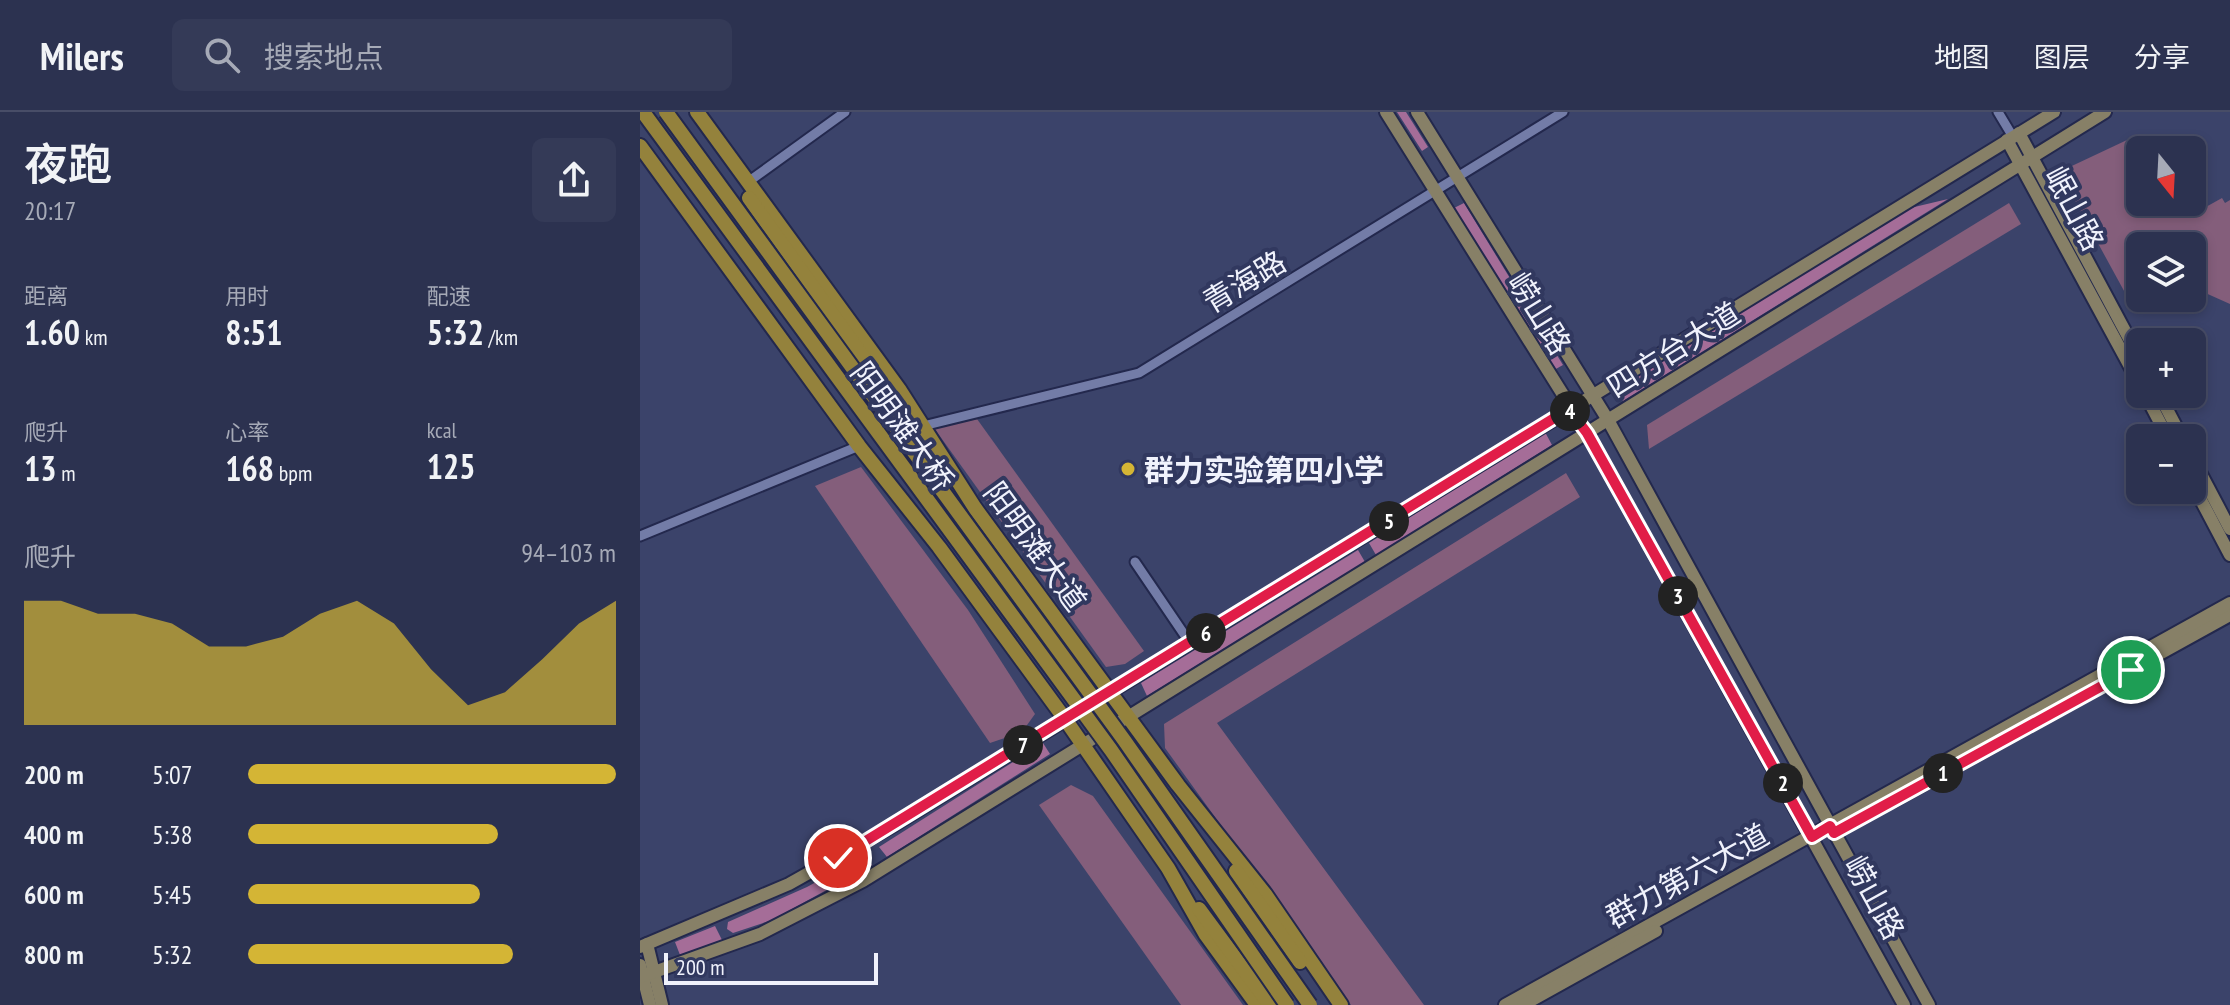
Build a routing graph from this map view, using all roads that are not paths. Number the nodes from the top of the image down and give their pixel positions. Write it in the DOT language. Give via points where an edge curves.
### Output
graph roads {
  1 [pos="643,112"];
  2 [pos="666,112"];
  3 [pos="686,112"];
  4 [pos="697,112"];
  5 [pos="845,112"];
  6 [pos="1386,112"];
  7 [pos="1417,112"];
  8 [pos="1563,112"];
  9 [pos="1998,112"];
  10 [pos="2054,112"];
  11 [pos="2105,112"];
  12 [pos="640,134"];
  13 [pos="2013,137"];
  14 [pos="640,146"];
  15 [pos="2027,160"];
  16 [pos="1458,178"];
  17 [pos="748,182"];
  18 [pos="1434,193"];
  19 [pos="2126,334"];
  20 [pos="2126,357"];
  21 [pos="1591,395"];
  22 [pos="1569,409"];
  23 [pos="1608,420"];
  24 [pos="923,426"];
  25 [pos="1587,433"];
  26 [pos="859,446"];
  27 [pos="2206,484"];
  28 [pos="2203,504"];
  29 [pos="975,508"];
  30 [pos="2230,529"];
  31 [pos="640,536"];
  32 [pos="934,541"];
  33 [pos="2230,555"];
  34 [pos="1135,562"];
  35 [pos="2230,603"];
  36 [pos="2230,615"];
  37 [pos="1190,643"];
  38 [pos="1111,692"];
  39 [pos="1130,718"];
  40 [pos="1065,719"];
  41 [pos="1084,747"];
  42 [pos="1178,785"];
  43 [pos="1832,830"];
  44 [pos="1814,840"];
  45 [pos="1168,868"];
  46 [pos="643,946"];
  47 [pos="644,973"];
  48 [pos="650,1005"];
  49 [pos="662,1005"];
  50 [pos="1257,1005"];
  51 [pos="1270,1005"];
  52 [pos="1287,1005"];
  53 [pos="1310,1005"];
  54 [pos="1330,1005"];
  55 [pos="1341,1005"];
  56 [pos="1505,1005"];
  57 [pos="1523,1005"];
  58 [pos="1904,1005"];
  59 [pos="1929,1005"];
  1 -- 52 [label="highway, 阳明滩大桥, bridge" via="1111,750"];
  2 -- 53 [label="highway, 阳明滩大桥, bridge" via="1124,740"];
  3 -- 29 [label="highway"];
  4 -- 17 [label="highway, 阳明滩大道"];
  5 -- 17 [label="street"];
  6 -- 18 [label="main road, 崂山路"];
  7 -- 16 [label="main road, 崂山路"];
  8 -- 16 [label="street, 青海路"];
  9 -- 13 [label="street, 岷山路"];
  10 -- 13 [label="main road, 四方台大道"];
  11 -- 15 [label="main road, 四方台大道"];
  12 -- 32 [label="highway"];
  13 -- 15 [label="main road, 岷山路"];
  13 -- 21 [label="main road, 四方台大道"];
  14 -- 26 [label="highway"];
  15 -- 19 [label="main road, 岷山路"];
  15 -- 20 [label="main road, 岷山路"];
  15 -- 23 [label="main road, 四方台大道"];
  16 -- 18 [label="street, 青海路"];
  16 -- 21 [label="main road, 崂山路"];
  17 -- 24 [label="highway, 阳明滩大道"];
  18 -- 22 [label="main road, 崂山路"];
  18 -- 24 [label="street, 青海路" via="1139,373"];
  21 -- 22 [label="main road, 四方台大道"];
  21 -- 23 [label="main road, 崂山路"];
  22 -- 25 [label="main road, 崂山路"];
  22 -- 37 [label="main road, 四方台大道"];
  23 -- 25 [label="main road, 四方台大道"];
  23 -- 43 [label="main road, 崂山路"];
  24 -- 29 [label="highway, 阳明滩大道"];
  25 -- 39 [label="main road, 四方台大道"];
  25 -- 44 [label="main road, 崂山路"];
  26 -- 31 [label="street"];
  26 -- 32 [label="highway"];
  27 -- 30 [label="main road"];
  28 -- 33 [label="main road"];
  29 -- 38 [label="highway, 阳明滩大道"];
  32 -- 40 [label="highway"];
  34 -- 37 [label="street"];
  35 -- 43 [label="main road, 群力第六大道"];
  36 -- 43 [label="main road, 群力第六大道"];
  37 -- 38 [label="main road, 四方台大道"];
  38 -- 39 [label="highway, 阳明滩大道"];
  38 -- 40 [label="main road, 四方台大道"];
  39 -- 41 [label="main road, 四方台大道"];
  39 -- 42 [label="highway, 阳明滩大道"];
  40 -- 41 [label="highway"];
  40 -- 46 [label="main road, 四方台大道" via="801,878"];
  41 -- 45 [label="highway"];
  41 -- 47 [label="main road, 四方台大道" via="794,918"];
  42 -- 54 [label="highway"];
  42 -- 55 [label="highway, 阳明滩大道" via="1265,894"];
  43 -- 44 [label="main road, 群力第六大道"];
  43 -- 59 [label="main road, 崂山路"];
  44 -- 56 [label="main road, 群力第六大道"];
  44 -- 57 [label="main road, 群力第六大道"];
  44 -- 58 [label="main road, 崂山路"];
  45 -- 50 [label="highway" via="1206,935"];
  45 -- 51 [label="highway"];
  46 -- 47 [label="main road"];
  47 -- 48 [label="main road"];
  47 -- 49 [label="main road"];
}
